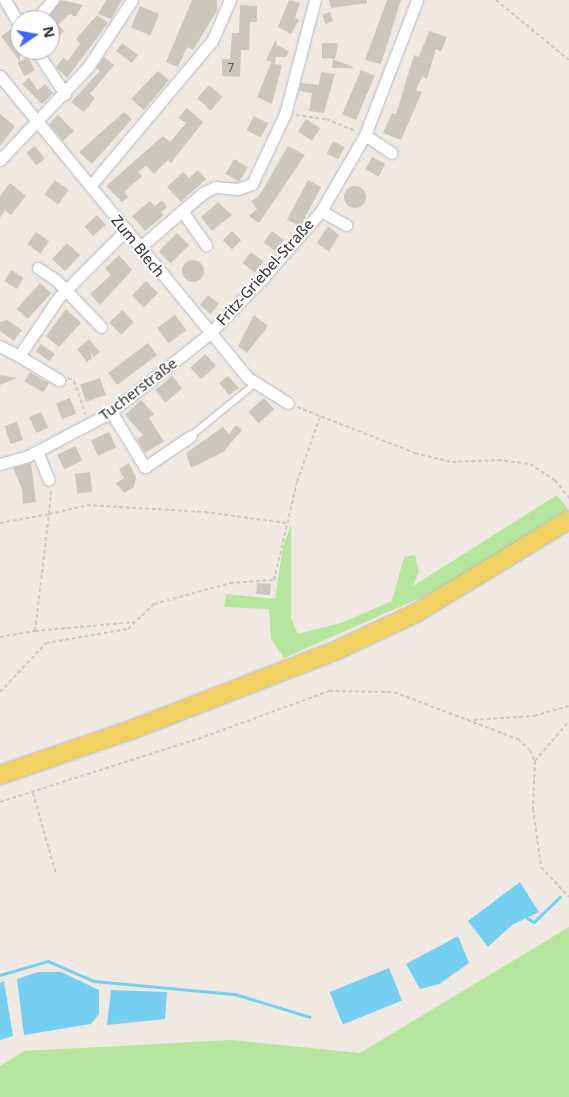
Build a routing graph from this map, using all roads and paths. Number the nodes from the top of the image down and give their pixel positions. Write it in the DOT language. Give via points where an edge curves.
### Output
graph roads {
  1 [pos="53,0"];
  2 [pos="132,0"];
  3 [pos="230,0"];
  4 [pos="315,0"];
  5 [pos="417,0"];
  6 [pos="496,0"];
  7 [pos="44,10"];
  8 [pos="43,60"];
  9 [pos="569,60"];
  10 [pos="0,76"];
  11 [pos="66,94"];
  12 [pos="285,114"];
  13 [pos="34,123"];
  14 [pos="365,135"];
  15 [pos="392,153"];
  16 [pos="0,160"];
  17 [pos="91,185"];
  18 [pos="182,211"];
  19 [pos="321,211"];
  20 [pos="346,225"];
  21 [pos="125,231"];
  22 [pos="206,245"];
  23 [pos="139,248"];
  24 [pos="38,268"];
  25 [pos="66,291"];
  26 [pos="101,327"];
  27 [pos="209,334"];
  28 [pos="0,346"];
  29 [pos="20,356"];
  30 [pos="59,380"];
  31 [pos="256,383"];
  32 [pos="288,403"];
  33 [pos="111,412"];
  34 [pos="320,418"];
  35 [pos="191,436"];
  36 [pos="37,451"];
  37 [pos="0,464"];
  38 [pos="50,480"];
  39 [pos="568,497"];
  40 [pos="49,514"];
  41 [pos="569,520"];
  42 [pos="0,522"];
  43 [pos="286,524"];
  44 [pos="135,622"];
  45 [pos="36,631"];
  46 [pos="0,637"];
  47 [pos="0,692"];
  48 [pos="569,706"];
  49 [pos="471,720"];
  50 [pos="569,721"];
  51 [pos="535,761"];
  52 [pos="0,775"];
  53 [pos="33,793"];
  54 [pos="0,802"];
  55 [pos="56,874"];
  56 [pos="569,897"];
  1 -- 7 [label="street"];
  2 -- 11 [label="street"];
  3 -- 17 [label="street" via="212,41"];
  4 -- 12 [label="street"];
  5 -- 14 [label="street, Fritz-Griebel-Straße"];
  6 -- 9 [label="path"];
  8 -- 11 [label="street"];
  10 -- 13 [label="street, Zum Blech"];
  11 -- 13 [label="street"];
  12 -- 14 [label="path" via="326,119"];
  12 -- 18 [label="street" via="252,184 238,189 214,186"];
  13 -- 16 [label="street"];
  13 -- 17 [label="street, Zum Blech"];
  14 -- 15 [label="street"];
  14 -- 19 [label="street, Fritz-Griebel-Straße"];
  17 -- 21 [label="street, Zum Blech"];
  18 -- 22 [label="street"];
  18 -- 23 [label="street"];
  19 -- 20 [label="street, Fritz-Griebel-Straße"];
  19 -- 27 [label="street, Fritz-Griebel-Straße"];
  21 -- 23 [label="street, Zum Blech"];
  21 -- 25 [label="street"];
  23 -- 27 [label="street, Zum Blech"];
  24 -- 25 [label="street"];
  25 -- 26 [label="street"];
  25 -- 29 [label="street"];
  27 -- 31 [label="street, Zum Blech"];
  27 -- 33 [label="street, Tucherstraße"];
  28 -- 29 [label="street"];
  29 -- 30 [label="street"];
  31 -- 32 [label="street, Zum Blech"];
  31 -- 35 [label="lane"];
  32 -- 34 [label="path"];
  33 -- 35 [label="street" via="145,467"];
  33 -- 36 [label="street, Tucherstraße"];
  34 -- 39 [label="path" via="415,453 452,462 498,460 530,464 555,480"];
  34 -- 43 [label="path"];
  36 -- 37 [label="street, Tucherstraße"];
  36 -- 38 [label="street"];
  38 -- 40 [label="path"];
  40 -- 42 [label="path"];
  40 -- 43 [label="path" via="86,505 205,512"];
  40 -- 45 [label="path"];
  41 -- 52 [label="main road" via="416,613 345,646 131,730"];
  43 -- 44 [label="path" via="274,580 254,578 154,604"];
  44 -- 45 [label="path"];
  44 -- 47 [label="path" via="110,633 46,643"];
  45 -- 46 [label="path"];
  48 -- 49 [label="path" via="534,716"];
  49 -- 51 [label="path" via="518,739"];
  49 -- 53 [label="path" via="394,692 329,691"];
  50 -- 51 [label="path"];
  51 -- 56 [label="path" via="533,808 541,866"];
  53 -- 54 [label="path"];
  53 -- 55 [label="path"];
}
